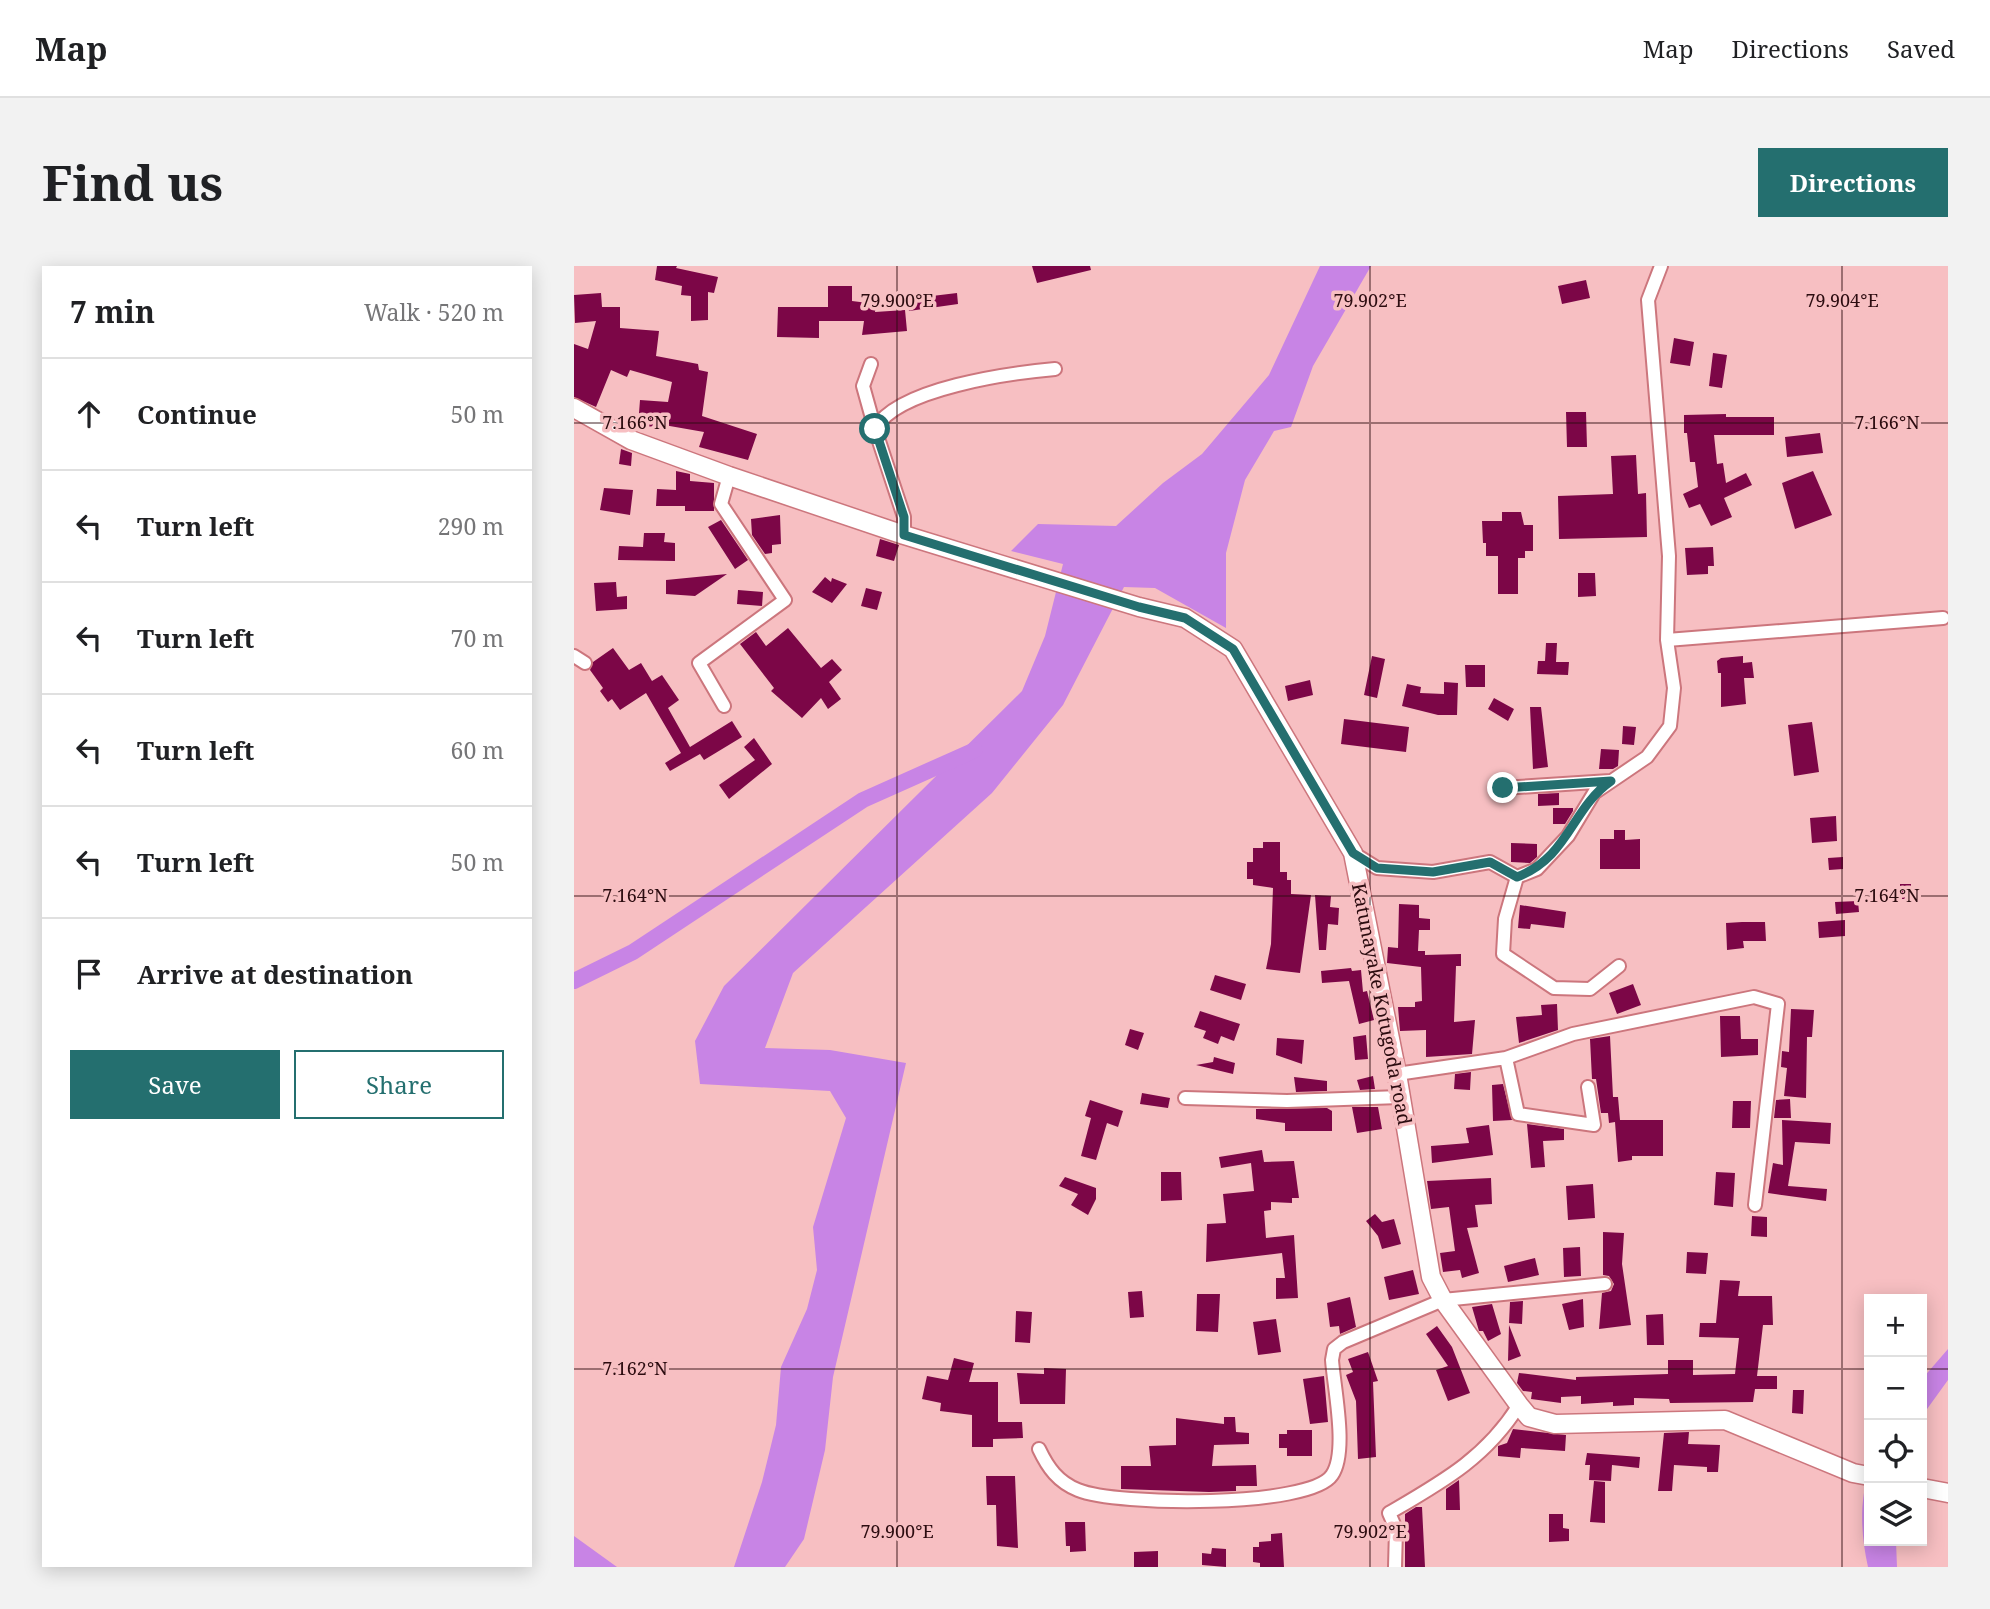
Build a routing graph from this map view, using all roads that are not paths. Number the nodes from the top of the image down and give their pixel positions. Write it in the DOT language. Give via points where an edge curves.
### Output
graph roads {
  1 [pos="1661,266"];
  2 [pos="871,364"];
  3 [pos="1055,369"];
  4 [pos="574,408"];
  5 [pos="875,429"];
  6 [pos="729,476"];
  7 [pos="904,535"];
  8 [pos="1943,618"];
  9 [pos="1667,640"];
  10 [pos="724,706"];
  11 [pos="1611,781"];
  12 [pos="1503,788"];
  13 [pos="1353,853"];
  14 [pos="1517,877"];
  15 [pos="1619,966"];
  16 [pos="1506,1058"];
  17 [pos="1397,1074"];
  18 [pos="1588,1087"];
  19 [pos="1401,1097"];
  20 [pos="1185,1098"];
  21 [pos="1755,1205"];
  22 [pos="1605,1284"];
  23 [pos="1443,1300"];
  24 [pos="1519,1405"];
  25 [pos="1039,1449"];
  26 [pos="1861,1474"];
  27 [pos="1927,1489"];
  28 [pos="1948,1493"];
  29 [pos="1395,1567"];
  1 -- 9 [label="street" via="1648,300 1669,555"];
  2 -- 5 [label="street" via="863,386"];
  3 -- 5 [label="street" via="1000,373 933,392 881,418"];
  4 -- 6 [label="main road, Katunayake Kotugoda road" via="631,440"];
  5 -- 7 [label="street" via="904,517"];
  6 -- 7 [label="main road, Katunayake Kotugoda road"];
  6 -- 10 [label="street" via="721,504 785,600 699,663"];
  7 -- 13 [label="main road, Katunayake Kotugoda road" via="1185,618 1233,649"];
  8 -- 9 [label="street"];
  9 -- 11 [label="street" via="1674,688 1670,726 1647,757"];
  11 -- 12 [label="street"];
  11 -- 14 [label="street" via="1594,793 1568,836 1536,869"];
  13 -- 14 [label="street" via="1377,868 1433,872 1490,862"];
  13 -- 17 [label="main road, Katunayake Kotugoda road"];
  14 -- 15 [label="street" via="1505,919 1503,954 1554,988 1590,989"];
  16 -- 17 [label="street"];
  16 -- 18 [label="street" via="1518,1114 1594,1125"];
  16 -- 21 [label="street" via="1573,1034 1754,997 1778,1004"];
  17 -- 19 [label="main road, Katunayake Kotugoda road"];
  19 -- 20 [label="street"];
  19 -- 23 [label="main road, Katunayake Kotugoda road" via="1431,1277"];
  22 -- 23 [label="street"];
  23 -- 24 [label="main road, Katunayake Kotugoda road"];
  23 -- 25 [label="street" via="1334,1349 1340,1456 1332,1476 1317,1488 1211,1503 1125,1500 1078,1490 1049,1471"];
  24 -- 26 [label="main road, Katunayake Kotugoda road" via="1529,1417 1555,1424 1726,1420"];
  24 -- 29 [label="street" via="1502,1433 1462,1469 1389,1513 1396,1529"];
  27 -- 28 [label="main road"];
}
